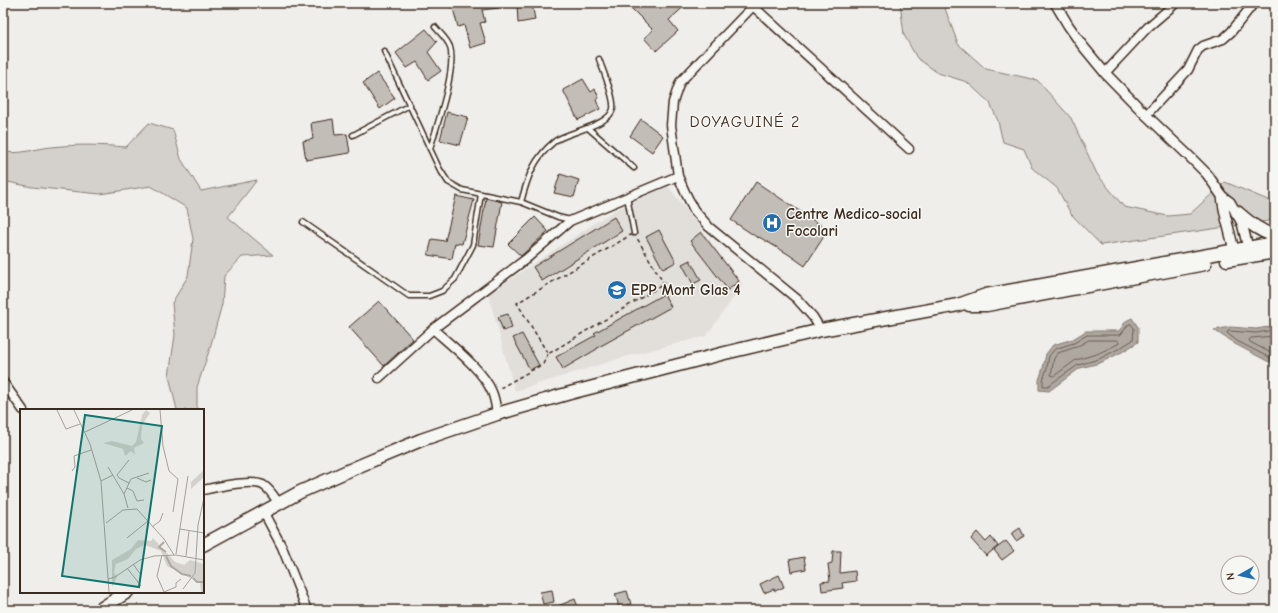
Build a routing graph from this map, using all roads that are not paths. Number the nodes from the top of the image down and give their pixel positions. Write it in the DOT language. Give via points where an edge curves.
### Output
graph roads {
  1 [pos="1055,3"];
  2 [pos="1176,3"];
  3 [pos="1254,3"];
  4 [pos="754,4"];
  5 [pos="436,27"];
  6 [pos="384,51"];
  7 [pos="599,59"];
  8 [pos="1105,72"];
  9 [pos="410,105"];
  10 [pos="1146,115"];
  11 [pos="588,128"];
  12 [pos="353,135"];
  13 [pos="909,148"];
  14 [pos="430,149"];
  15 [pos="634,168"];
  16 [pos="678,176"];
  17 [pos="481,194"];
  18 [pos="1222,196"];
  19 [pos="627,197"];
  20 [pos="521,202"];
  21 [pos="1237,212"];
  22 [pos="570,221"];
  23 [pos="303,222"];
  24 [pos="634,233"];
  25 [pos="1275,236"];
  26 [pos="1275,243"];
  27 [pos="1249,252"];
  28 [pos="1275,252"];
  29 [pos="1235,254"];
  30 [pos="433,328"];
  31 [pos="821,330"];
  32 [pos="379,378"];
  33 [pos="3,382"];
  34 [pos="22,409"];
  35 [pos="497,414"];
  36 [pos="204,490"];
  37 [pos="279,504"];
  38 [pos="264,513"];
  39 [pos="204,544"];
  40 [pos="125,593"];
  41 [pos="99,610"];
  42 [pos="307,610"];
  1 -- 8 [label="street" via="1068,26"];
  2 -- 8 [label="street" via="1148,27"];
  3 -- 10 [label="street" via="1223,39 1198,50 1188,70"];
  4 -- 13 [label="street"];
  4 -- 16 [label="street" via="680,82 673,102 672,125"];
  5 -- 14 [label="lane" via="450,46 452,60 450,80"];
  6 -- 9 [label="lane"];
  7 -- 11 [label="lane" via="612,95 613,109 608,117"];
  8 -- 10 [label="street"];
  9 -- 12 [label="lane"];
  9 -- 14 [label="lane"];
  10 -- 18 [label="street" via="1207,174"];
  11 -- 15 [label="lane"];
  11 -- 20 [label="lane" via="556,140 539,157 529,176"];
  14 -- 17 [label="lane" via="448,182 462,190"];
  16 -- 19 [label="street"];
  16 -- 31 [label="street" via="694,210 709,227 797,299"];
  17 -- 20 [label="lane"];
  17 -- 23 [label="lane" via="473,245 456,279 442,291 429,296 409,296"];
  18 -- 21 [label="street"];
  18 -- 29 [label="street"];
  19 -- 22 [label="street"];
  19 -- 24 [label="lane"];
  20 -- 22 [label="lane"];
  21 -- 25 [label="main road" via="1253,227"];
  21 -- 27 [label="street"];
  22 -- 30 [label="street" via="526,259"];
  26 -- 27 [label="main road"];
  27 -- 28 [label="main road"];
  27 -- 29 [label="main road"];
  29 -- 31 [label="main road" via="986,296 958,305"];
  30 -- 32 [label="street"];
  30 -- 35 [label="street" via="464,356 485,380 492,393"];
  31 -- 35 [label="main road" via="570,393"];
  33 -- 34 [label="street"];
  35 -- 37 [label="main road" via="394,451 300,492"];
  36 -- 37 [label="street" via="226,485 262,485 272,493"];
  37 -- 38 [label="main road"];
  38 -- 39 [label="main road"];
  38 -- 42 [label="street" via="282,547"];
  40 -- 41 [label="main road"];
}
